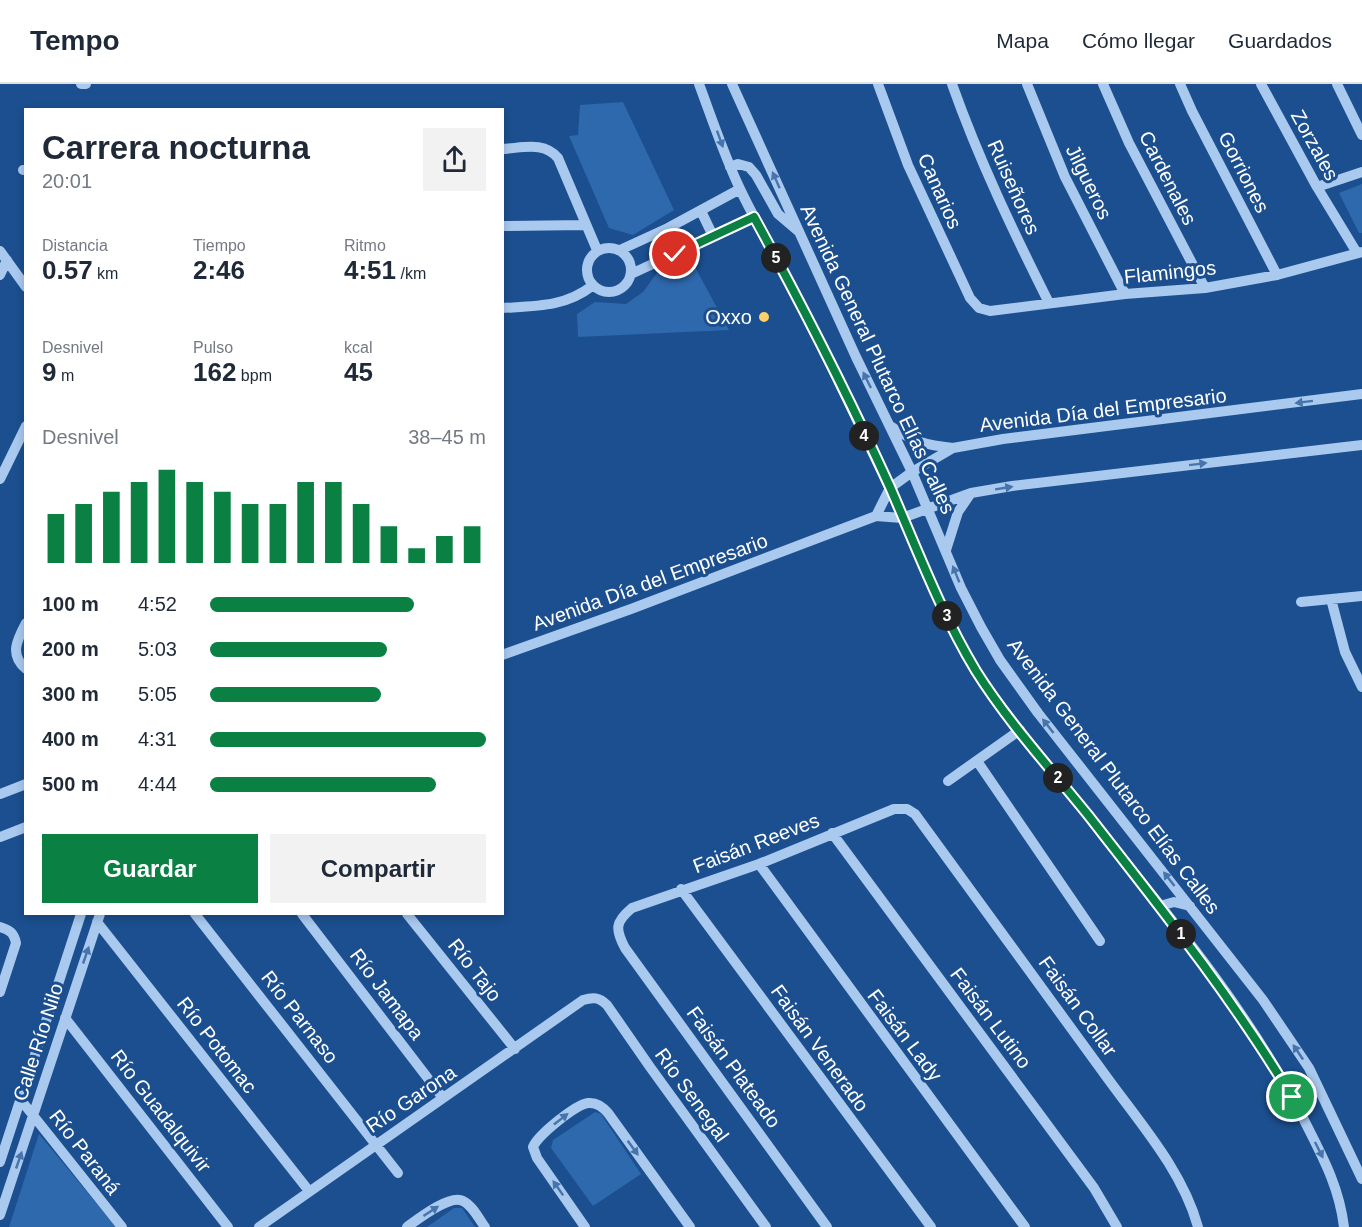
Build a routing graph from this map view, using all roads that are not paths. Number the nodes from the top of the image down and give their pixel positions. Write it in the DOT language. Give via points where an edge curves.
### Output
graph roads {
  1 [pos="81,84"];
  2 [pos="86,84"];
  3 [pos="699,84"];
  4 [pos="732,84"];
  5 [pos="878,84"];
  6 [pos="952,84"];
  7 [pos="1027,84"];
  8 [pos="1103,84"];
  9 [pos="1180,84"];
  10 [pos="1261,84"];
  11 [pos="1337,84"];
  12 [pos="1362,135"];
  13 [pos="504,149"];
  14 [pos="730,167"];
  15 [pos="1362,172"];
  16 [pos="1317,187"];
  17 [pos="740,189"];
  18 [pos="701,211"];
  19 [pos="754,217"];
  20 [pos="585,225"];
  21 [pos="504,226"];
  22 [pos="800,233"];
  23 [pos="713,236"];
  24 [pos="597,250"];
  25 [pos="620,250"];
  26 [pos="1359,252"];
  27 [pos="3,256"];
  28 [pos="631,274"];
  29 [pos="0,275"];
  30 [pos="1277,275"];
  31 [pos="24,284"];
  32 [pos="592,286"];
  33 [pos="1205,288"];
  34 [pos="1125,294"];
  35 [pos="1049,303"];
  36 [pos="504,308"];
  37 [pos="979,308"];
  38 [pos="1362,394"];
  39 [pos="890,426"];
  40 [pos="24,430"];
  41 [pos="1362,445"];
  42 [pos="953,448"];
  43 [pos="912,472"];
  44 [pos="0,479"];
  45 [pos="890,488"];
  46 [pos="971,493"];
  47 [pos="928,508"];
  48 [pos="876,516"];
  49 [pos="902,518"];
  50 [pos="946,550"];
  51 [pos="1362,596"];
  52 [pos="1331,600"];
  53 [pos="1301,602"];
  54 [pos="24,628"];
  55 [pos="504,654"];
  56 [pos="24,667"];
  57 [pos="1362,687"];
  58 [pos="1020,729"];
  59 [pos="977,761"];
  60 [pos="948,781"];
  61 [pos="24,785"];
  62 [pos="0,794"];
  63 [pos="915,814"];
  64 [pos="24,828"];
  65 [pos="832,833"];
  66 [pos="0,837"];
  67 [pos="759,864"];
  68 [pos="681,889"];
  69 [pos="1160,906"];
  70 [pos="1190,906"];
  71 [pos="81,915"];
  72 [pos="196,915"];
  73 [pos="303,915"];
  74 [pos="408,915"];
  75 [pos="98,918"];
  76 [pos="617,926"];
  77 [pos="0,927"];
  78 [pos="1100,941"];
  79 [pos="0,992"];
  80 [pos="583,1000"];
  81 [pos="65,1018"];
  82 [pos="515,1049"];
  83 [pos="444,1098"];
  84 [pos="20,1099"];
  85 [pos="34,1115"];
  86 [pos="376,1144"];
  87 [pos="0,1162"];
  88 [pos="398,1173"];
  89 [pos="1362,1179"];
  90 [pos="309,1191"];
  91 [pos="0,1215"];
  92 [pos="122,1227"];
  93 [pos="228,1227"];
  94 [pos="259,1227"];
  95 [pos="407,1227"];
  96 [pos="485,1227"];
  97 [pos="585,1227"];
  98 [pos="690,1227"];
  99 [pos="766,1227"];
  100 [pos="828,1227"];
  101 [pos="931,1227"];
  102 [pos="1025,1227"];
  103 [pos="1117,1227"];
  104 [pos="1198,1227"];
  105 [pos="1344,1227"];
  1 -- 2 [label="street"];
  3 -- 14 [label="street, Avenida General Plutarco Elías Calles, one-way"];
  22 -- 4 [label="street, Avenida General Plutarco Elías Calles, one-way"];
  5 -- 37 [label="street, Canarios" via="912,174 970,298"];
  6 -- 35 [label="street, Ruiseñores" via="1001,205"];
  7 -- 34 [label="street, Jilgueros" via="1065,177"];
  8 -- 33 [label="street, Cardenales" via="1129,143"];
  9 -- 30 [label="street, Gorriones"];
  10 -- 16 [label="street, Zorzales"];
  11 -- 12 [label="street"];
  13 -- 20 [label="street" via="551,150 558,158"];
  14 -- 17 [label="street, Avenida General Plutarco Elías Calles"];
  14 -- 22 [label="street" via="749,167 778,214"];
  15 -- 16 [label="street"];
  16 -- 26 [label="street, Zorzales"];
  17 -- 18 [label="street"];
  17 -- 19 [label="street, Avenida General Plutarco Elías Calles"];
  18 -- 23 [label="street"];
  18 -- 25 [label="street"];
  19 -- 23 [label="street"];
  19 -- 45 [label="street, Avenida General Plutarco Elías Calles"];
  20 -- 21 [label="street"];
  20 -- 24 [label="street"];
  39 -- 22 [label="street, Avenida General Plutarco Elías Calles, one-way"];
  23 -- 28 [label="street"];
  24 -- 25 [label="street"];
  24 -- 32 [label="street" via="588,260 586,274"];
  25 -- 28 [label="street" via="629,260"];
  26 -- 30 [label="street, Flamingos"];
  27 -- 29 [label="street"];
  27 -- 31 [label="street"];
  28 -- 32 [label="street" via="620,291 600,292"];
  30 -- 33 [label="street, Flamingos"];
  32 -- 36 [label="street" via="561,303"];
  33 -- 34 [label="street, Flamingos"];
  34 -- 35 [label="street, Flamingos"];
  35 -- 37 [label="street, Flamingos" via="990,311"];
  38 -- 42 [label="street, Avenida Día del Empresario, one-way"];
  39 -- 42 [label="street" via="925,444"];
  39 -- 43 [label="street, Avenida General Plutarco Elías Calles"];
  40 -- 44 [label="street"];
  46 -- 41 [label="street, Avenida Día del Empresario, one-way"];
  42 -- 43 [label="street, Avenida Día del Empresario"];
  43 -- 45 [label="street, Avenida Día del Empresario"];
  43 -- 47 [label="street, Avenida General Plutarco Elías Calles"];
  45 -- 48 [label="street, Avenida Día del Empresario"];
  45 -- 49 [label="street, Avenida General Plutarco Elías Calles"];
  46 -- 47 [label="street, Avenida Día del Empresario"];
  46 -- 50 [label="street" via="958,512"];
  47 -- 49 [label="street, Avenida Día del Empresario"];
  47 -- 50 [label="street, Avenida General Plutarco Elías Calles"];
  48 -- 49 [label="street, Avenida Día del Empresario"];
  48 -- 55 [label="street, Avenida Día del Empresario"];
  49 -- 58 [label="street, Avenida General Plutarco Elías Calles" via="959,640"];
  70 -- 50 [label="street, Avenida General Plutarco Elías Calles, one-way" via="1000,660 961,588"];
  51 -- 52 [label="street"];
  52 -- 53 [label="street"];
  52 -- 57 [label="street" via="1345,652"];
  54 -- 56 [label="street" via="15,649"];
  58 -- 59 [label="street"];
  58 -- 69 [label="street, Avenida General Plutarco Elías Calles"];
  59 -- 60 [label="street"];
  59 -- 78 [label="street"];
  61 -- 62 [label="street"];
  63 -- 65 [label="street, Faisán Reeves" via="907,809 894,809"];
  63 -- 104 [label="street, Faisán Collar" via="1167,1162 1190,1202"];
  64 -- 66 [label="street"];
  65 -- 67 [label="street, Faisán Reeves"];
  65 -- 103 [label="street, Faisán Lutino" via="1094,1188"];
  67 -- 68 [label="street, Faisán Reeves"];
  67 -- 102 [label="street, Faisán Lady"];
  68 -- 76 [label="street, Faisán Reeves" via="632,908"];
  68 -- 101 [label="street, Faisán Venerado"];
  69 -- 70 [label="street" via="1174,902"];
  69 -- 105 [label="street, Avenida General Plutarco Elías Calles, one-way" via="1200,957 1292,1097 1337,1187"];
  89 -- 70 [label="street, Avenida General Plutarco Elías Calles, one-way" via="1309,1068 1263,1000"];
  71 -- 84 [label="street, Calle Río Nilo"];
  72 -- 86 [label="street, Río Parnaso"];
  73 -- 83 [label="street, Río Jamapa"];
  74 -- 82 [label="street, Río Tajo"];
  81 -- 75 [label="street, Calle Río Nilo, one-way"];
  75 -- 90 [label="street, Río Potomac"];
  76 -- 100 [label="street, Faisán Plateado" via="625,948"];
  77 -- 79 [label="street" via="10,930 16,943"];
  80 -- 82 [label="street, Río Garona"];
  80 -- 99 [label="street, Río Senegal" via="592,997 608,1005"];
  81 -- 85 [label="street, Calle Río Nilo"];
  81 -- 93 [label="street, Río Guadalquivir"];
  82 -- 83 [label="street, Río Garona"];
  83 -- 86 [label="street, Río Garona"];
  84 -- 85 [label="street, Río Paraná"];
  84 -- 87 [label="street, Calle Río Nilo"];
  91 -- 85 [label="street, Calle Río Nilo, one-way"];
  85 -- 92 [label="street, Río Paraná"];
  86 -- 88 [label="street, Río Parnaso"];
  86 -- 90 [label="street, Río Garona"];
  90 -- 94 [label="street, Río Garona"];
  95 -- 96 [label="street, one-way" via="456,1199 469,1206"];
  97 -- 98 [label="street, one-way" via="533,1147 538,1137 588,1103 609,1113"];
}
